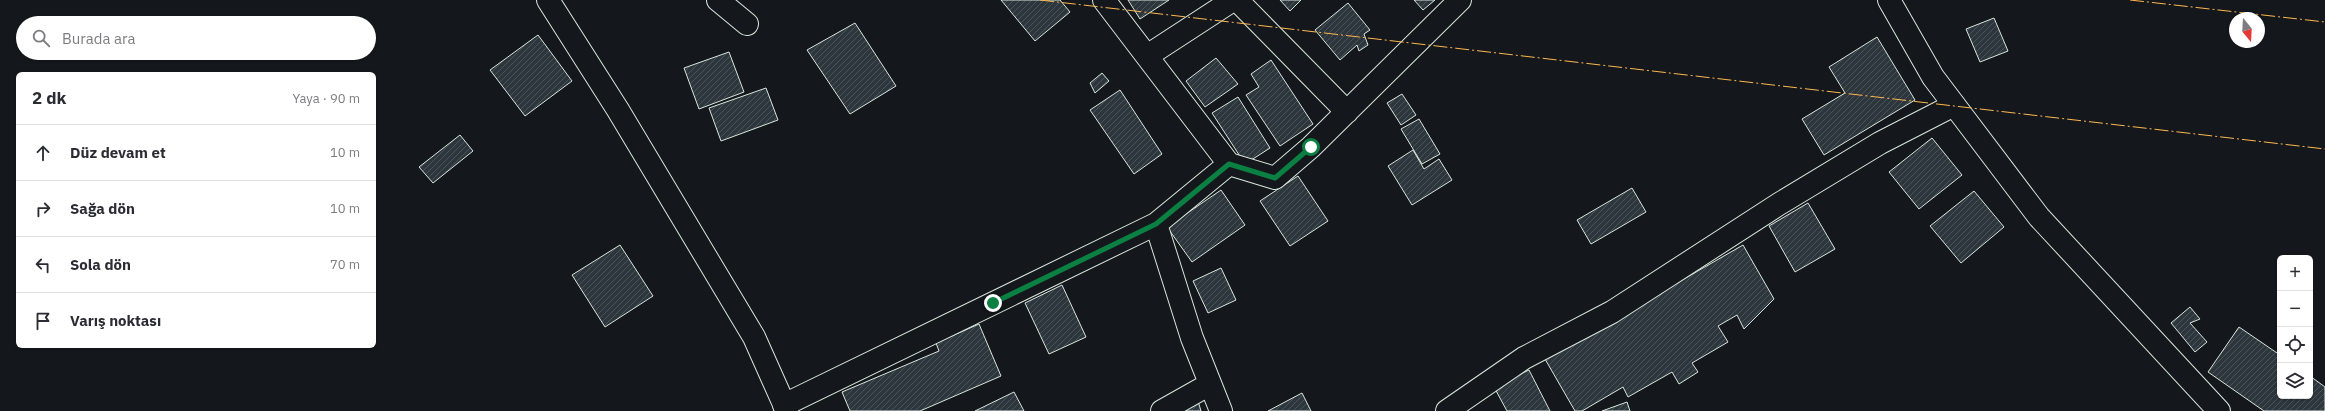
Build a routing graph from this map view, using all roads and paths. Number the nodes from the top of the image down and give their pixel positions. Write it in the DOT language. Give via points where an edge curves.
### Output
graph roads {
  1 [pos="548,0"];
  2 [pos="718,0"];
  3 [pos="1104,0"];
  4 [pos="1233,0"];
  5 [pos="1237,0"];
  6 [pos="1460,0"];
  7 [pos="1889,0"];
  8 [pos="747,24"];
  9 [pos="1147,56"];
  10 [pos="1954,105"];
  11 [pos="1347,112"];
  12 [pos="1229,164"];
  13 [pos="1156,224"];
  14 [pos="1210,384"];
  15 [pos="785,408"];
  16 [pos="1162,411"];
  17 [pos="1220,411"];
  18 [pos="1447,411"];
  19 [pos="2219,411"];
  1 -- 15 [label="street" via="618,110 754,337"];
  2 -- 8 [label="street"];
  3 -- 9 [label="street"];
  4 -- 9 [label="street"];
  5 -- 11 [label="street"];
  6 -- 11 [label="street"];
  7 -- 10 [label="street" via="1933,77"];
  9 -- 12 [label="street"];
  10 -- 18 [label="street" via="1880,143 1779,204 1612,312 1524,358"];
  10 -- 19 [label="street" via="2039,217"];
  11 -- 12 [label="street" via="1275,178"];
  12 -- 13 [label="street"];
  13 -- 14 [label="street" via="1192,338"];
  13 -- 15 [label="street"];
  14 -- 16 [label="street"];
  14 -- 17 [label="street"];
}
